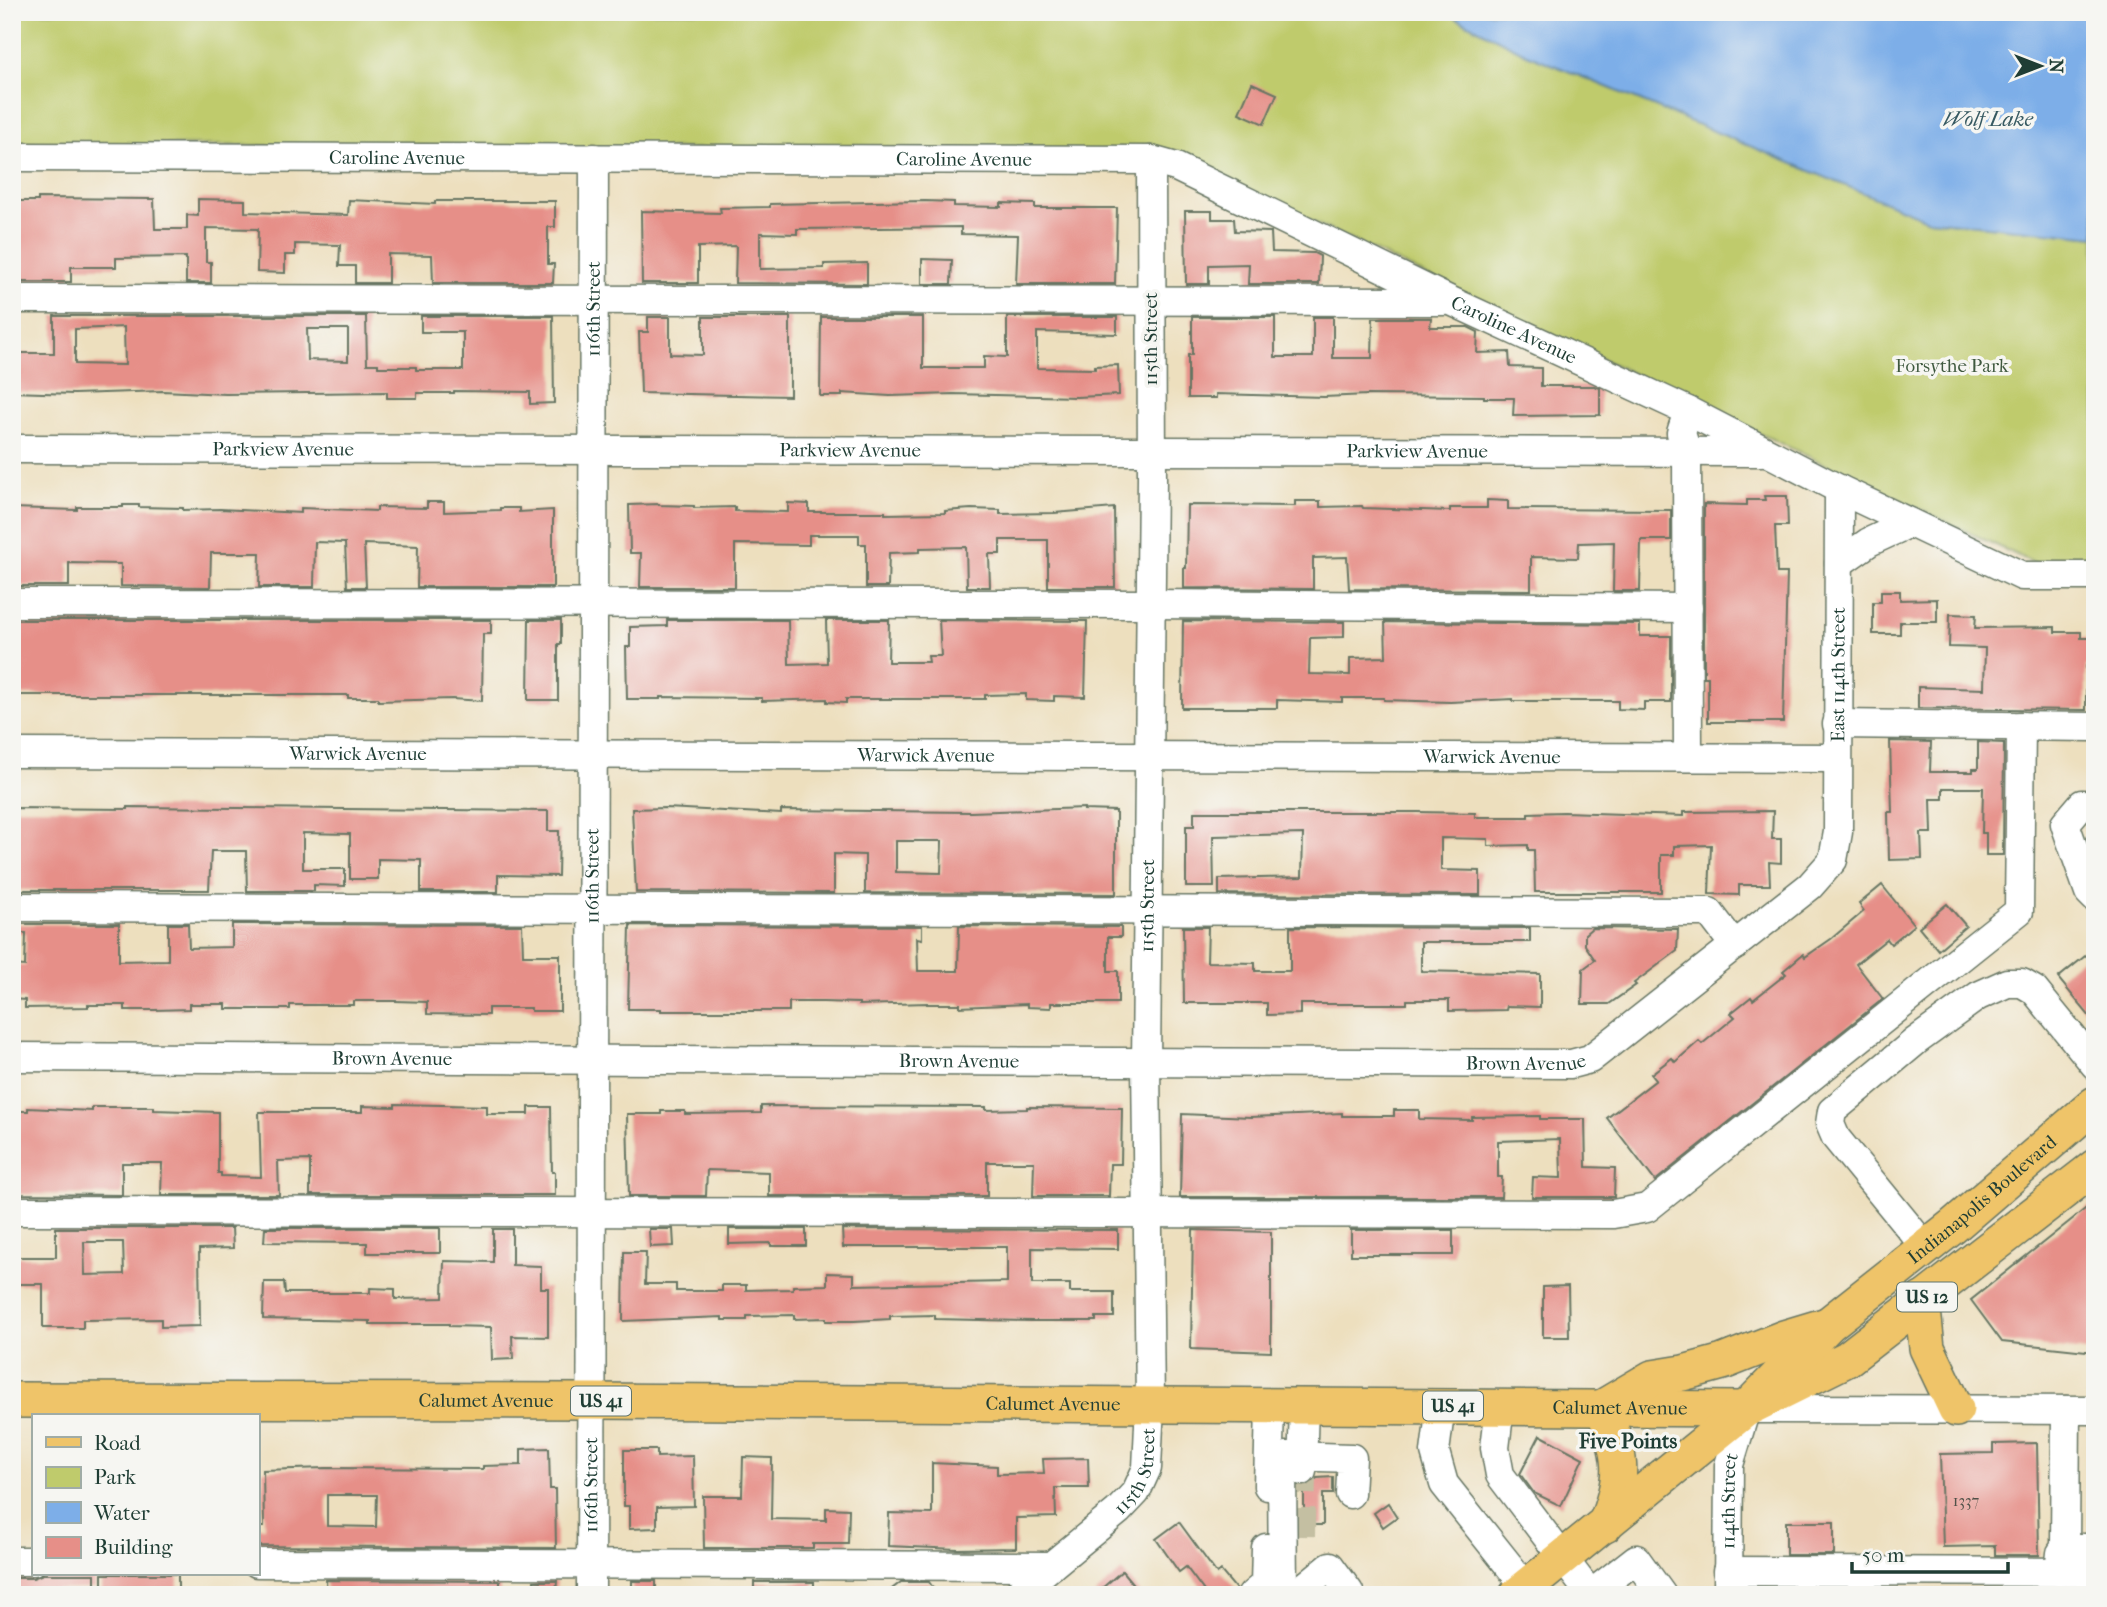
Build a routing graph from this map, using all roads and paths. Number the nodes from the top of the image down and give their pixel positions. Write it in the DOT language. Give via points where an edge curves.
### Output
graph roads {
  1 [pos="12,157"];
  2 [pos="594,158"];
  3 [pos="1151,160"];
  4 [pos="12,299"];
  5 [pos="594,300"];
  6 [pos="1151,301"];
  7 [pos="1451,301"];
  8 [pos="1688,411"];
  9 [pos="12,449"];
  10 [pos="592,450"];
  11 [pos="1152,451"];
  12 [pos="1688,452"];
  13 [pos="1767,452"];
  14 [pos="1839,489"];
  15 [pos="1910,523"];
  16 [pos="1839,563"];
  17 [pos="2095,576"];
  18 [pos="12,603"];
  19 [pos="1151,604"];
  20 [pos="592,605"];
  21 [pos="1689,608"];
  22 [pos="1837,724"];
  23 [pos="2021,726"];
  24 [pos="2095,727"];
  25 [pos="12,753"];
  26 [pos="592,756"];
  27 [pos="1149,756"];
  28 [pos="1689,757"];
  29 [pos="1837,758"];
  30 [pos="2095,805"];
  31 [pos="1833,860"];
  32 [pos="2095,898"];
  33 [pos="12,907"];
  34 [pos="591,907"];
  35 [pos="1147,911"];
  36 [pos="1735,946"];
  37 [pos="12,1057"];
  38 [pos="590,1061"];
  39 [pos="1146,1063"];
  40 [pos="2095,1065"];
  41 [pos="2095,1104"];
  42 [pos="2095,1167"];
  43 [pos="12,1211"];
  44 [pos="591,1213"];
  45 [pos="1148,1214"];
  46 [pos="1926,1248"];
  47 [pos="1922,1300"];
  48 [pos="1829,1324"];
  49 [pos="12,1400"];
  50 [pos="591,1401"];
  51 [pos="1150,1404"];
  52 [pos="1270,1405"];
  53 [pos="1304,1405"];
  54 [pos="1441,1406"];
  55 [pos="1500,1406"];
  56 [pos="1603,1407"];
  57 [pos="1746,1409"];
  58 [pos="1956,1409"];
  59 [pos="2066,1410"];
  60 [pos="2095,1410"];
  61 [pos="1302,1464"];
  62 [pos="1350,1494"];
  63 [pos="1605,1525"];
  64 [pos="1301,1536"];
  65 [pos="2095,1548"];
  66 [pos="1563,1558"];
  67 [pos="2062,1560"];
  68 [pos="12,1561"];
  69 [pos="32,1561"];
  70 [pos="259,1563"];
  71 [pos="591,1564"];
  72 [pos="1051,1566"];
  73 [pos="2095,1572"];
  74 [pos="1728,1583"];
  75 [pos="1861,1583"];
  76 [pos="1522,1591"];
  77 [pos="1308,1592"];
  78 [pos="1590,1594"];
  79 [pos="591,1595"];
  80 [pos="1016,1595"];
  81 [pos="1252,1595"];
  82 [pos="1662,1595"];
  1 -- 2 [label="street, Caroline Avenue"];
  2 -- 3 [label="street, Caroline Avenue"];
  2 -- 5 [label="street, 116th Street"];
  3 -- 6 [label="street, 115th Street"];
  3 -- 7 [label="street, Caroline Avenue" via="1176,167"];
  4 -- 5 [label="street"];
  5 -- 6 [label="street"];
  5 -- 10 [label="street, 116th Street"];
  6 -- 7 [label="street"];
  6 -- 11 [label="street, 115th Street"];
  7 -- 8 [label="street, Caroline Avenue"];
  8 -- 12 [label="street" via="1681,433"];
  8 -- 13 [label="street, Caroline Avenue"];
  9 -- 10 [label="street, Parkview Avenue"];
  10 -- 11 [label="street, Parkview Avenue"];
  10 -- 20 [label="street, 116th Street"];
  11 -- 12 [label="street, Parkview Avenue"];
  11 -- 19 [label="street, 115th Street"];
  12 -- 13 [label="street, Parkview Avenue"];
  12 -- 21 [label="street"];
  13 -- 14 [label="street, Caroline Avenue"];
  14 -- 15 [label="street"];
  14 -- 16 [label="street, East 114th Street"];
  15 -- 16 [label="street" via="1869,542"];
  15 -- 17 [label="street" via="2022,576"];
  16 -- 22 [label="street, East 114th Street"];
  18 -- 20 [label="street"];
  19 -- 20 [label="street"];
  19 -- 21 [label="street"];
  19 -- 27 [label="street, 115th Street"];
  20 -- 26 [label="street, 116th Street"];
  21 -- 28 [label="street"];
  22 -- 23 [label="street"];
  22 -- 29 [label="street, East 114th Street"];
  23 -- 24 [label="street"];
  23 -- 45 [label="street" via="2019,911 1647,1208 1613,1214"];
  25 -- 26 [label="street, Warwick Avenue"];
  26 -- 27 [label="street, Warwick Avenue"];
  26 -- 34 [label="street, 116th Street"];
  27 -- 28 [label="street, Warwick Avenue"];
  27 -- 35 [label="street, 115th Street"];
  28 -- 29 [label="street, Warwick Avenue"];
  29 -- 31 [label="street, East 114th Street" via="1838,832"];
  30 -- 32 [label="street" via="2082,804 2065,824"];
  31 -- 36 [label="street, Brown Avenue" via="1810,886"];
  33 -- 34 [label="street"];
  34 -- 35 [label="street"];
  34 -- 38 [label="street, 116th Street"];
  35 -- 36 [label="street" via="1709,912"];
  35 -- 39 [label="street, 115th Street"];
  36 -- 39 [label="street, Brown Avenue" via="1605,1049 1571,1064"];
  37 -- 38 [label="street, Brown Avenue"];
  38 -- 39 [label="street, Brown Avenue"];
  38 -- 44 [label="street, 116th Street"];
  39 -- 45 [label="street, 115th Street"];
  40 -- 46 [label="street" via="2034,990 2022,983 2007,983 1978,996 1916,1041 1832,1111 1830,1124 1836,1138"];
  41 -- 46 [label="main road, Indianapolis Boulevard / US 12"];
  42 -- 47 [label="main road, Indianapolis Boulevard / US 12"];
  43 -- 44 [label="street"];
  44 -- 45 [label="street"];
  44 -- 50 [label="street, 116th Street"];
  45 -- 51 [label="street, 115th Street"];
  46 -- 48 [label="main road, Indianapolis Boulevard / US 12"];
  47 -- 57 [label="main road, Indianapolis Boulevard / US 12" via="1847,1359"];
  47 -- 58 [label="main road" via="1927,1348"];
  48 -- 56 [label="main road" via="1723,1362 1652,1377"];
  48 -- 57 [label="main road, Indianapolis Boulevard / US 12"];
  49 -- 50 [label="main road, Calumet Avenue / US 41"];
  50 -- 51 [label="main road, Calumet Avenue / US 41"];
  50 -- 71 [label="street, 116th Street"];
  51 -- 52 [label="main road, Calumet Avenue / US 41"];
  51 -- 72 [label="street, 115th Street" via="1147,1468 1136,1492"];
  52 -- 53 [label="main road, Calumet Avenue / US 41"];
  52 -- 81 [label="street" via="1265,1584"];
  53 -- 54 [label="main road, Calumet Avenue / US 41"];
  53 -- 61 [label="street"];
  54 -- 55 [label="main road, Calumet Avenue / US 41"];
  54 -- 76 [label="street" via="1435,1452 1444,1484"];
  55 -- 56 [label="main road, Calumet Avenue / US 41"];
  55 -- 66 [label="street" via="1495,1448 1500,1475"];
  56 -- 57 [label="main road, Calumet Avenue / US 41"];
  56 -- 63 [label="main road" via="1619,1459 1617,1495"];
  57 -- 58 [label="street, Calumet Avenue"];
  57 -- 63 [label="main road, Indianapolis Boulevard / US 12"];
  57 -- 74 [label="street, 114th Street" via="1729,1465"];
  58 -- 59 [label="street, Calumet Avenue"];
  59 -- 60 [label="street, Calumet Avenue"];
  59 -- 67 [label="street"];
  61 -- 62 [label="street" via="1352,1458"];
  61 -- 77 [label="street" via="1286,1456 1282,1466"];
  63 -- 66 [label="main road, Indianapolis Boulevard / US 12"];
  64 -- 77 [label="street"];
  65 -- 67 [label="street"];
  66 -- 76 [label="main road, Indianapolis Boulevard / US 12"];
  66 -- 78 [label="street"];
  67 -- 73 [label="street"];
  67 -- 75 [label="street"];
  68 -- 69 [label="street"];
  70 -- 71 [label="street"];
  71 -- 72 [label="street"];
  71 -- 79 [label="street, 116th Street"];
  72 -- 80 [label="street, 115th Street"];
  74 -- 75 [label="street"];
  78 -- 82 [label="street" via="1636,1559"];
}
